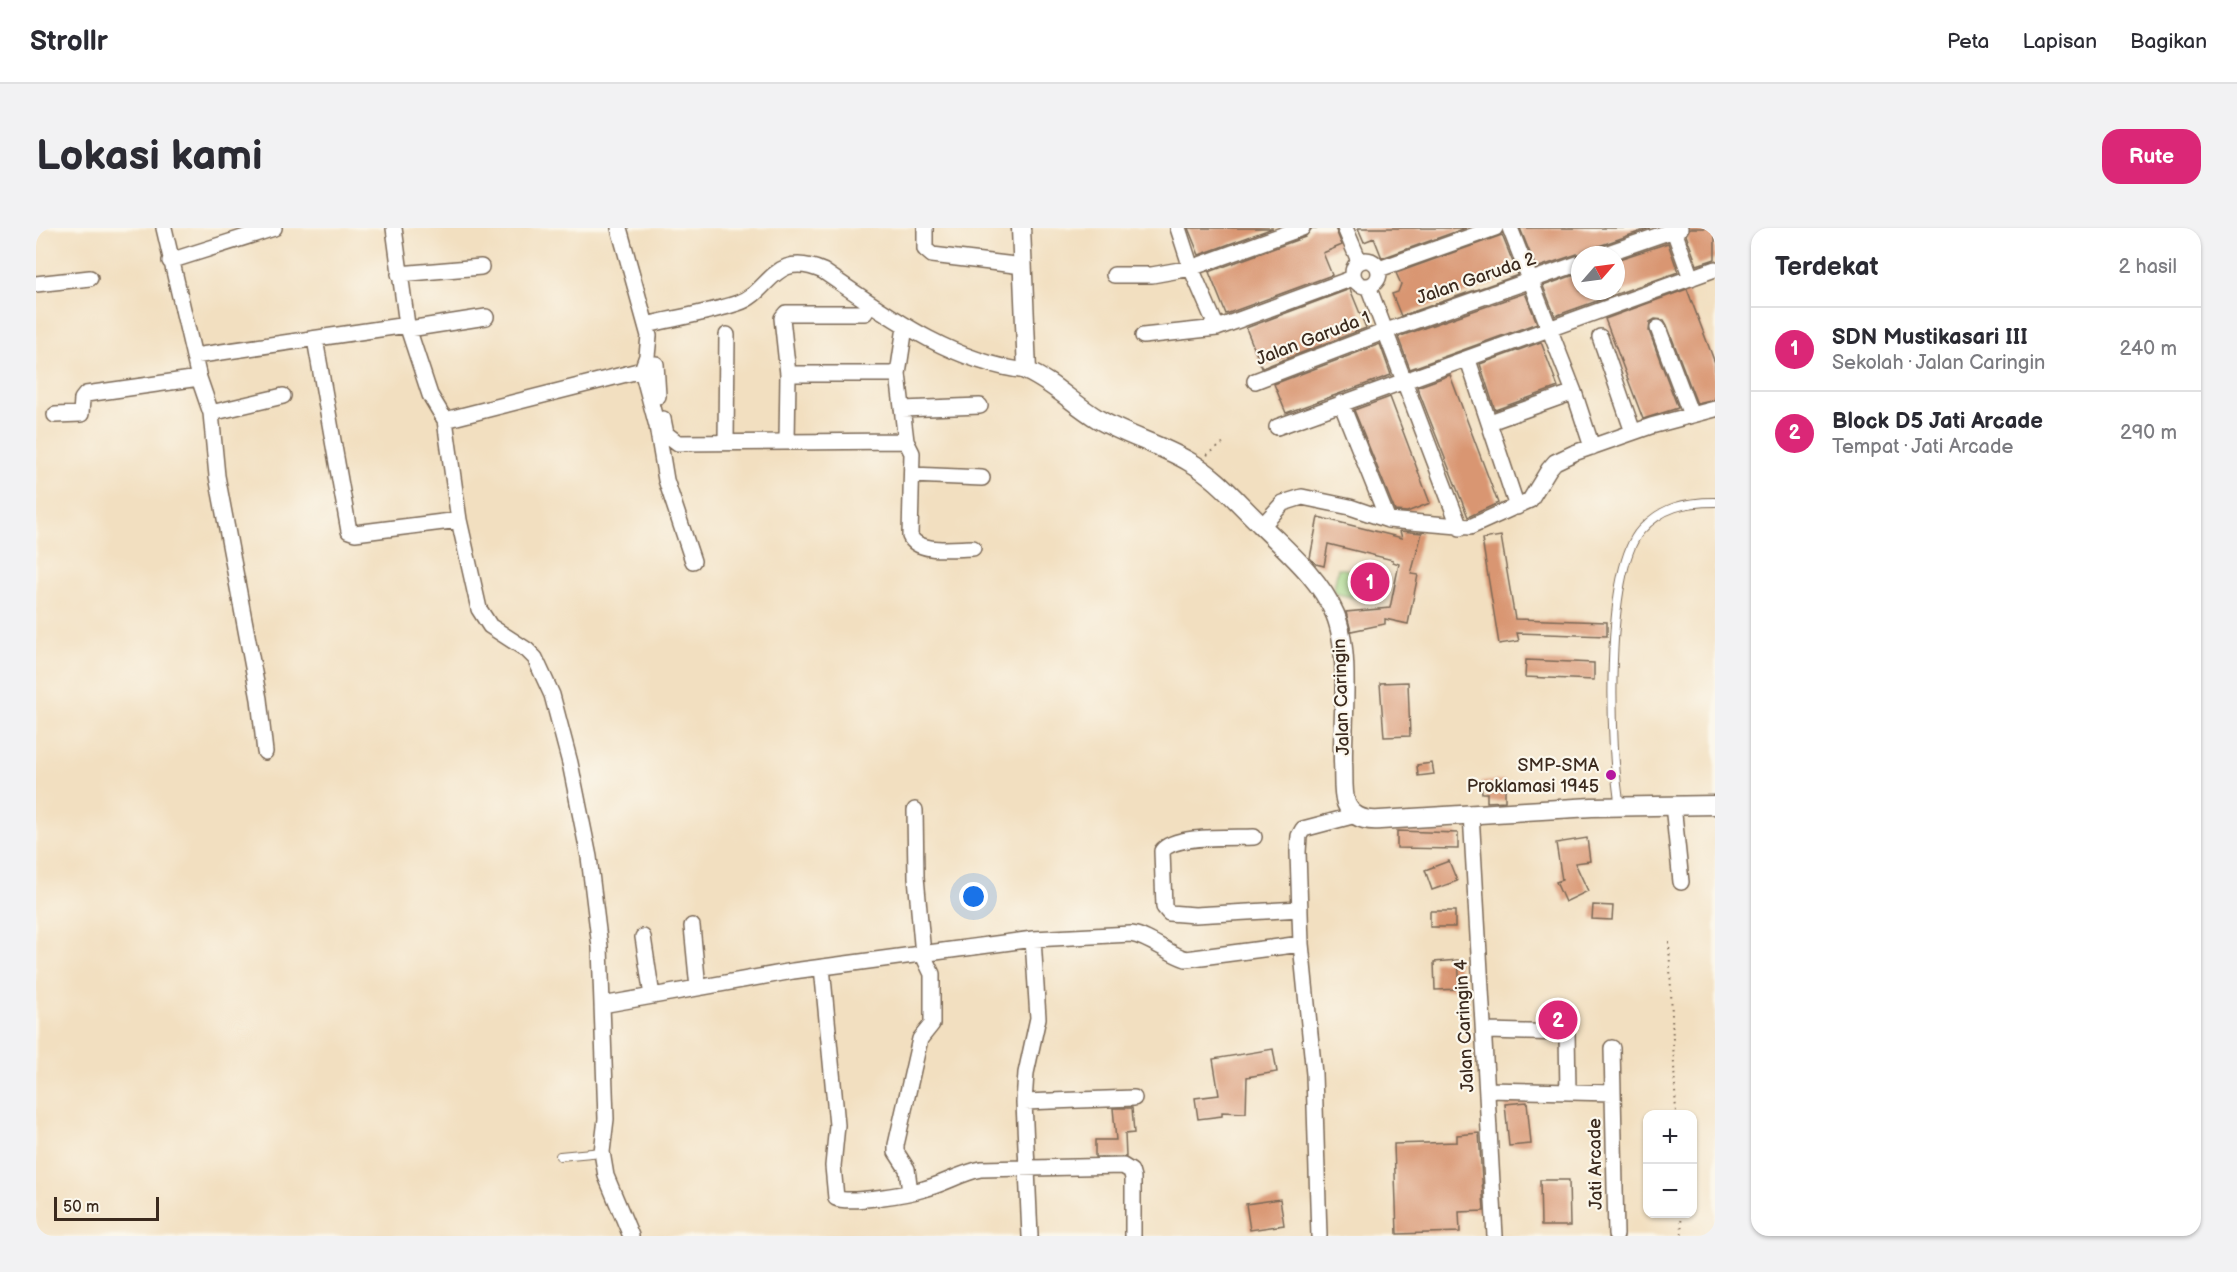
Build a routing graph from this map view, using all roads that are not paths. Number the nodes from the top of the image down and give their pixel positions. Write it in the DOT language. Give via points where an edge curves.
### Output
graph roads {
  1 [pos="164,228"];
  2 [pos="274,228"];
  3 [pos="394,228"];
  4 [pos="619,228"];
  5 [pos="925,228"];
  6 [pos="1021,228"];
  7 [pos="1178,228"];
  8 [pos="1302,228"];
  9 [pos="1345,228"];
  10 [pos="1495,228"];
  11 [pos="1510,228"];
  12 [pos="1676,229"];
  13 [pos="1625,247"];
  14 [pos="170,261"];
  15 [pos="1359,261"];
  16 [pos="1023,266"];
  17 [pos="1571,266"];
  18 [pos="481,267"];
  19 [pos="1191,268"];
  20 [pos="1379,269"];
  21 [pos="1715,269"];
  22 [pos="399,274"];
  23 [pos="1114,275"];
  24 [pos="90,278"];
  25 [pos="1353,278"];
  26 [pos="1691,278"];
  27 [pos="1529,280"];
  28 [pos="36,284"];
  29 [pos="1368,286"];
  30 [pos="865,313"];
  31 [pos="486,317"];
  32 [pos="646,326"];
  33 [pos="408,327"];
  34 [pos="905,327"];
  35 [pos="1216,328"];
  36 [pos="1658,328"];
  37 [pos="1550,329"];
  38 [pos="1386,331"];
  39 [pos="727,335"];
  40 [pos="1143,336"];
  41 [pos="1599,337"];
  42 [pos="315,339"];
  43 [pos="194,356"];
  44 [pos="1468,360"];
  45 [pos="649,367"];
  46 [pos="1027,371"];
  47 [pos="788,374"];
  48 [pos="898,374"];
  49 [pos="199,378"];
  50 [pos="1406,380"];
  51 [pos="1255,381"];
  52 [pos="1574,392"];
  53 [pos="284,396"];
  54 [pos="1341,403"];
  55 [pos="980,406"];
  56 [pos="902,409"];
  57 [pos="1715,409"];
  58 [pos="212,413"];
  59 [pos="55,415"];
  60 [pos="1691,415"];
  61 [pos="445,420"];
  62 [pos="1490,422"];
  63 [pos="1277,427"];
  64 [pos="1633,432"];
  65 [pos="726,441"];
  66 [pos="906,441"];
  67 [pos="787,442"];
  68 [pos="1592,447"];
  69 [pos="912,475"];
  70 [pos="982,478"];
  71 [pos="1715,502"];
  72 [pos="1517,507"];
  73 [pos="459,520"];
  74 [pos="1388,520"];
  75 [pos="1262,526"];
  76 [pos="1460,528"];
  77 [pos="973,549"];
  78 [pos="693,561"];
  79 [pos="265,752"];
  80 [pos="1673,805"];
  81 [pos="1715,805"];
  82 [pos="1620,806"];
  83 [pos="915,810"];
  84 [pos="1471,813"];
  85 [pos="1356,815"];
  86 [pos="1254,837"];
  87 [pos="1681,882"];
  88 [pos="1300,909"];
  89 [pos="692,926"];
  90 [pos="643,937"];
  91 [pos="1033,939"];
  92 [pos="1302,944"];
  93 [pos="923,955"];
  94 [pos="822,967"];
  95 [pos="698,988"];
  96 [pos="652,996"];
  97 [pos="602,1005"];
  98 [pos="1488,1030"];
  99 [pos="1612,1048"];
  100 [pos="1487,1090"];
  101 [pos="1568,1092"];
  102 [pos="1613,1093"];
  103 [pos="1134,1098"];
  104 [pos="1024,1102"];
  105 [pos="602,1152"];
  106 [pos="560,1156"];
  107 [pos="1027,1168"];
  108 [pos="910,1192"];
  109 [pos="1616,1235"];
  110 [pos="631,1236"];
  111 [pos="1030,1236"];
  112 [pos="1133,1236"];
  113 [pos="1319,1236"];
  114 [pos="1495,1236"];
  1 -- 14 [label="street"];
  2 -- 14 [label="street"];
  3 -- 22 [label="street"];
  4 -- 32 [label="street"];
  5 -- 16 [label="street" via="925,249 932,255"];
  6 -- 16 [label="street"];
  7 -- 19 [label="street"];
  8 -- 19 [label="street"];
  9 -- 15 [label="street"];
  10 -- 20 [label="street"];
  11 -- 27 [label="street"];
  12 -- 13 [label="street"];
  12 -- 26 [label="street"];
  14 -- 43 [label="street"];
  15 -- 20 [label="street" via="1371,260"];
  15 -- 25 [label="street" via="1353,267"];
  16 -- 46 [label="street"];
  17 -- 27 [label="street, Jalan Garuda 2"];
  18 -- 22 [label="street"];
  19 -- 23 [label="street" via="1152,275"];
  19 -- 35 [label="street"];
  20 -- 29 [label="street" via="1376,282"];
  21 -- 26 [label="street"];
  22 -- 33 [label="street"];
  24 -- 28 [label="street"];
  25 -- 29 [label="street" via="1359,285"];
  25 -- 35 [label="street"];
  26 -- 37 [label="street"];
  27 -- 37 [label="street"];
  27 -- 38 [label="street, Jalan Garuda 2"];
  29 -- 38 [label="street"];
  30 -- 47 [label="street" via="786,313 782,318"];
  31 -- 33 [label="street"];
  32 -- 34 [label="street" via="737,304 751,296 771,274 803,265 823,270"];
  32 -- 45 [label="street"];
  33 -- 42 [label="street"];
  33 -- 61 [label="street" via="430,395"];
  34 -- 46 [label="street" via="982,363"];
  34 -- 48 [label="street"];
  35 -- 40 [label="street"];
  36 -- 60 [label="street"];
  37 -- 44 [label="street"];
  37 -- 52 [label="street"];
  38 -- 50 [label="street"];
  38 -- 51 [label="street, Jalan Garuda 1"];
  39 -- 65 [label="street"];
  41 -- 64 [label="street"];
  42 -- 43 [label="street"];
  42 -- 73 [label="street" via="349,531"];
  43 -- 49 [label="street"];
  44 -- 50 [label="street"];
  44 -- 62 [label="street"];
  45 -- 61 [label="street"];
  45 -- 65 [label="street" via="666,434 678,444"];
  45 -- 78 [label="street" via="666,480"];
  46 -- 75 [label="street, Jalan Caringin" via="1051,383 1106,424 1199,467"];
  47 -- 48 [label="street"];
  47 -- 67 [label="street"];
  48 -- 56 [label="street"];
  49 -- 58 [label="street"];
  49 -- 59 [label="street" via="86,394 81,414"];
  50 -- 54 [label="street"];
  50 -- 76 [label="street"];
  52 -- 62 [label="street"];
  52 -- 68 [label="street"];
  53 -- 58 [label="street"];
  54 -- 63 [label="street"];
  54 -- 74 [label="street"];
  55 -- 56 [label="street"];
  56 -- 66 [label="street"];
  57 -- 60 [label="street"];
  58 -- 79 [label="street" via="217,476 259,699"];
  60 -- 64 [label="street"];
  61 -- 73 [label="street"];
  62 -- 72 [label="street"];
  64 -- 68 [label="street"];
  65 -- 67 [label="street"];
  66 -- 67 [label="street"];
  66 -- 69 [label="street" via="912,453"];
  68 -- 72 [label="street" via="1555,462 1530,500"];
  69 -- 70 [label="street"];
  69 -- 77 [label="street" via="913,542 920,547"];
  71 -- 82 [label="lane" via="1680,504 1660,514 1640,531 1627,559 1612,661"];
  72 -- 76 [label="street" via="1480,524"];
  73 -- 97 [label="street" via="482,616 501,636 535,658 560,723 596,906"];
  74 -- 75 [label="street" via="1350,507 1294,497"];
  74 -- 76 [label="street"];
  75 -- 85 [label="street, Jalan Caringin" via="1309,572 1324,592 1338,624 1343,648 1344,781 1347,803"];
  80 -- 81 [label="street"];
  80 -- 82 [label="street"];
  80 -- 87 [label="street"];
  82 -- 84 [label="street"];
  83 -- 93 [label="street"];
  84 -- 85 [label="street" via="1369,821"];
  84 -- 100 [label="street, Jalan Caringin 4"];
  85 -- 88 [label="street" via="1309,827 1299,836"];
  86 -- 88 [label="street" via="1185,840 1165,847 1164,907 1169,913 1195,915"];
  88 -- 92 [label="street"];
  89 -- 95 [label="street"];
  90 -- 96 [label="street"];
  91 -- 92 [label="street" via="1140,935 1186,959"];
  91 -- 93 [label="street"];
  91 -- 104 [label="street" via="1038,1018"];
  92 -- 113 [label="street" via="1314,1074"];
  93 -- 94 [label="street"];
  93 -- 108 [label="street" via="932,974 932,1024 920,1039 896,1149 907,1169"];
  94 -- 95 [label="street"];
  94 -- 108 [label="street" via="837,1125 834,1192 840,1200"];
  95 -- 96 [label="street"];
  96 -- 97 [label="street"];
  97 -- 105 [label="street" via="606,1119"];
  98 -- 101 [label="street" via="1567,1033"];
  99 -- 102 [label="street, Jati Arcade"];
  100 -- 101 [label="street, Jati Arcade"];
  100 -- 114 [label="street, Jalan Caringin 4"];
  101 -- 102 [label="street, Jati Arcade"];
  102 -- 109 [label="street, Jati Arcade"];
  103 -- 104 [label="street"];
  104 -- 107 [label="street"];
  105 -- 106 [label="lane"];
  105 -- 110 [label="street" via="606,1176"];
  107 -- 108 [label="street" via="981,1169"];
  107 -- 111 [label="street"];
  107 -- 112 [label="street" via="1128,1167 1133,1178"];
}
